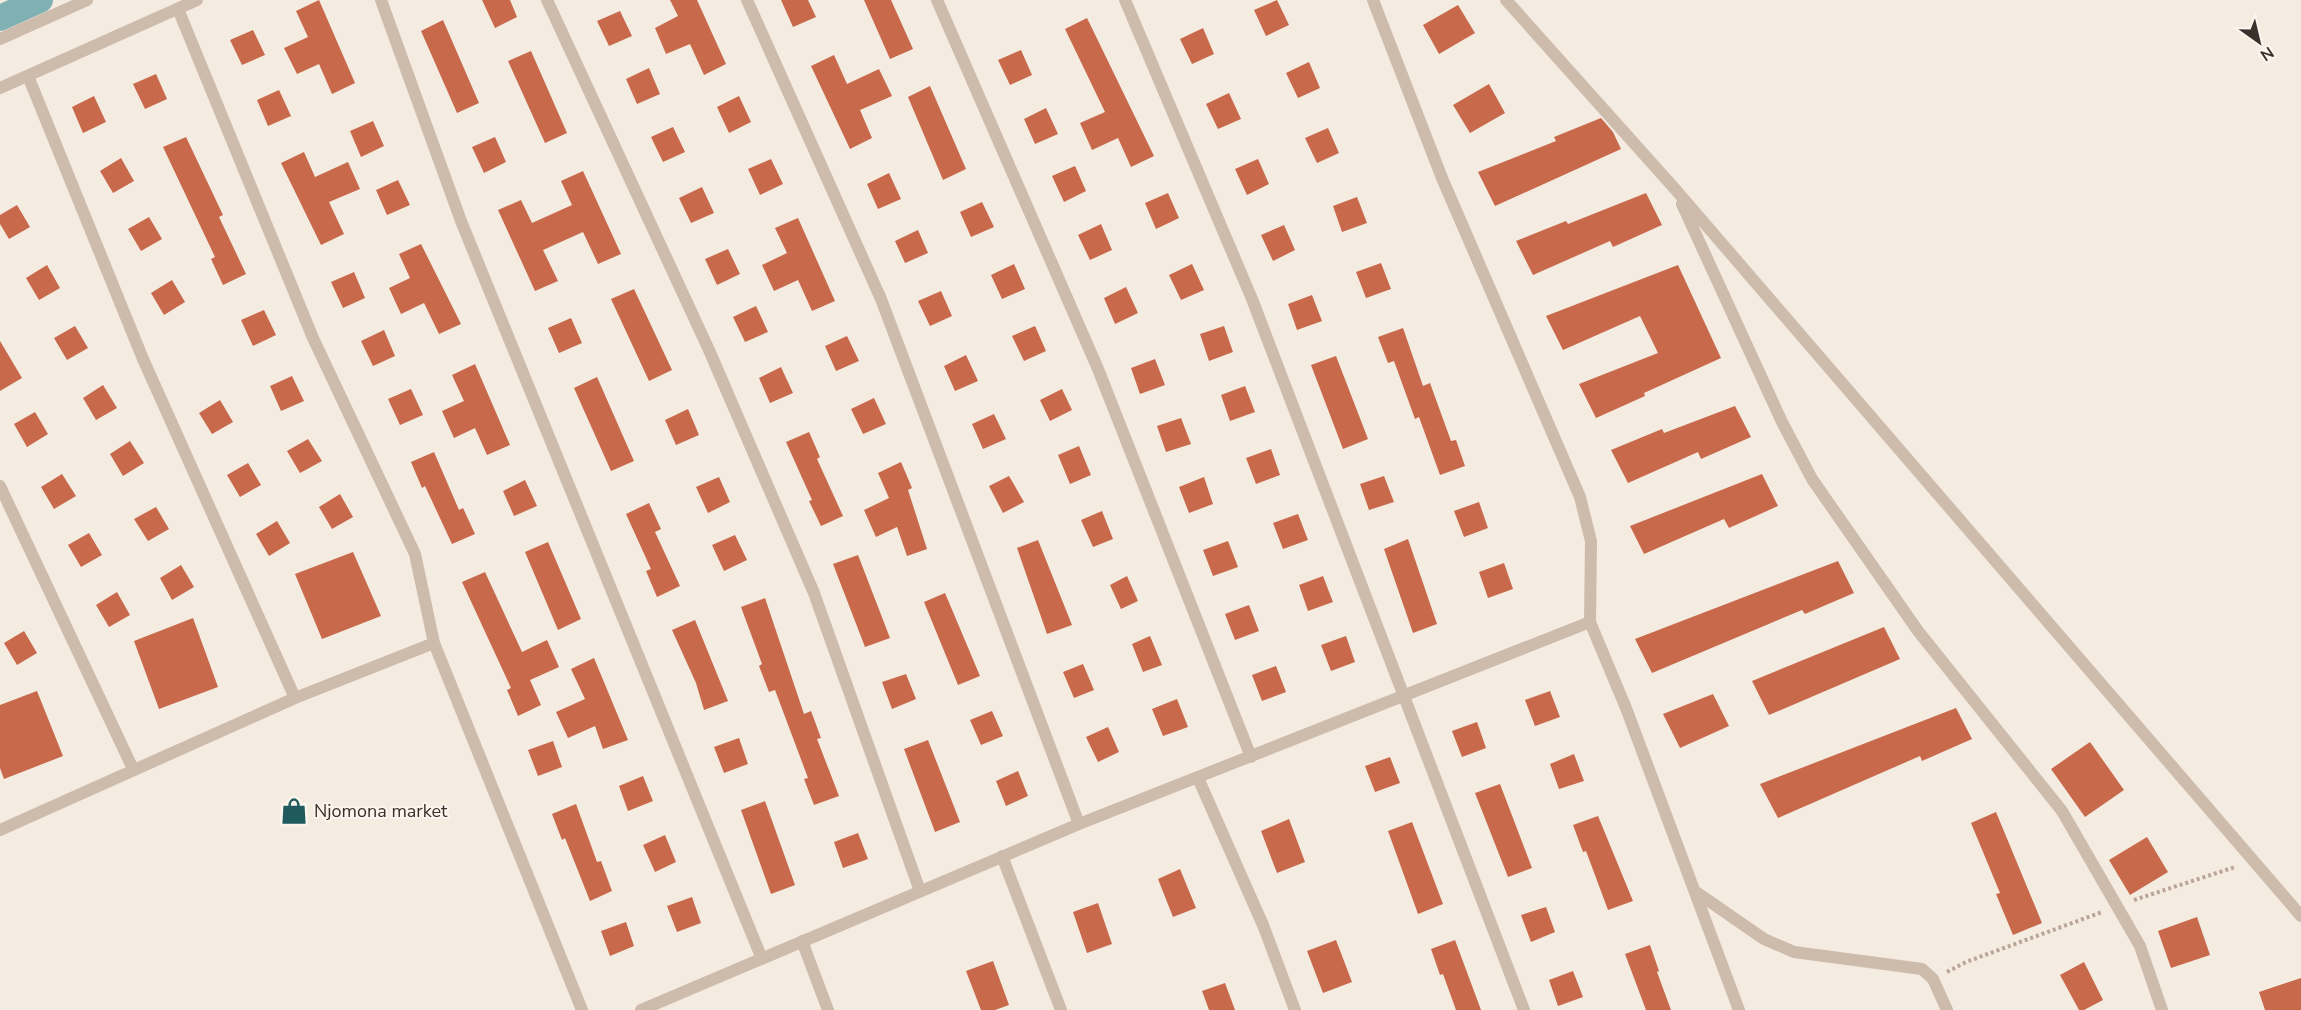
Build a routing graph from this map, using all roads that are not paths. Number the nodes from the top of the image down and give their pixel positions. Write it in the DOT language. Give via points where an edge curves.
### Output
graph roads {
  1 [pos="87,0"];
  2 [pos="197,0"];
  3 [pos="381,0"];
  4 [pos="547,0"];
  5 [pos="747,0"];
  6 [pos="937,0"];
  7 [pos="1125,0"];
  8 [pos="1373,0"];
  9 [pos="1506,0"];
  10 [pos="178,9"];
  11 [pos="0,39"];
  12 [pos="28,76"];
  13 [pos="0,88"];
  14 [pos="1676,189"];
  15 [pos="0,486"];
  16 [pos="1590,622"];
  17 [pos="434,643"];
  18 [pos="1404,697"];
  19 [pos="295,698"];
  20 [pos="1251,757"];
  21 [pos="133,769"];
  22 [pos="1198,778"];
  23 [pos="1079,824"];
  24 [pos="0,831"];
  25 [pos="1002,856"];
  26 [pos="920,891"];
  27 [pos="1696,892"];
  28 [pos="2301,916"];
  29 [pos="802,942"];
  30 [pos="762,959"];
  31 [pos="582,1010"];
  32 [pos="641,1010"];
  33 [pos="828,1010"];
  34 [pos="1061,1010"];
  35 [pos="1295,1010"];
  36 [pos="1524,1010"];
  37 [pos="1739,1010"];
  38 [pos="1947,1010"];
  39 [pos="2162,1010"];
  1 -- 11 [label="lane"];
  2 -- 10 [label="lane"];
  3 -- 30 [label="lane" via="461,221"];
  4 -- 26 [label="lane" via="709,350 813,592"];
  5 -- 23 [label="lane" via="880,299"];
  6 -- 20 [label="lane" via="1098,369"];
  7 -- 18 [label="lane" via="1252,299"];
  8 -- 16 [label="lane" via="1442,178 1580,497 1591,541"];
  9 -- 14 [label="lane"];
  10 -- 12 [label="lane"];
  10 -- 17 [label="lane" via="313,338 416,554"];
  12 -- 13 [label="lane"];
  12 -- 19 [label="lane" via="143,359"];
  14 -- 28 [label="lane"];
  14 -- 39 [label="lane" via="1812,479 1918,631 2062,811 2140,946"];
  15 -- 21 [label="lane"];
  16 -- 18 [label="lane"];
  16 -- 27 [label="lane"];
  17 -- 19 [label="lane"];
  17 -- 31 [label="lane"];
  18 -- 20 [label="lane"];
  18 -- 36 [label="lane"];
  19 -- 21 [label="lane"];
  20 -- 22 [label="lane"];
  21 -- 24 [label="lane"];
  22 -- 23 [label="lane"];
  22 -- 35 [label="lane" via="1263,925"];
  23 -- 25 [label="lane"];
  25 -- 26 [label="lane"];
  25 -- 34 [label="lane"];
  26 -- 29 [label="lane"];
  27 -- 37 [label="lane"];
  27 -- 38 [label="lane" via="1764,939 1794,952 1923,969 1933,979"];
  29 -- 30 [label="lane"];
  29 -- 33 [label="lane"];
  30 -- 32 [label="lane"];
}
